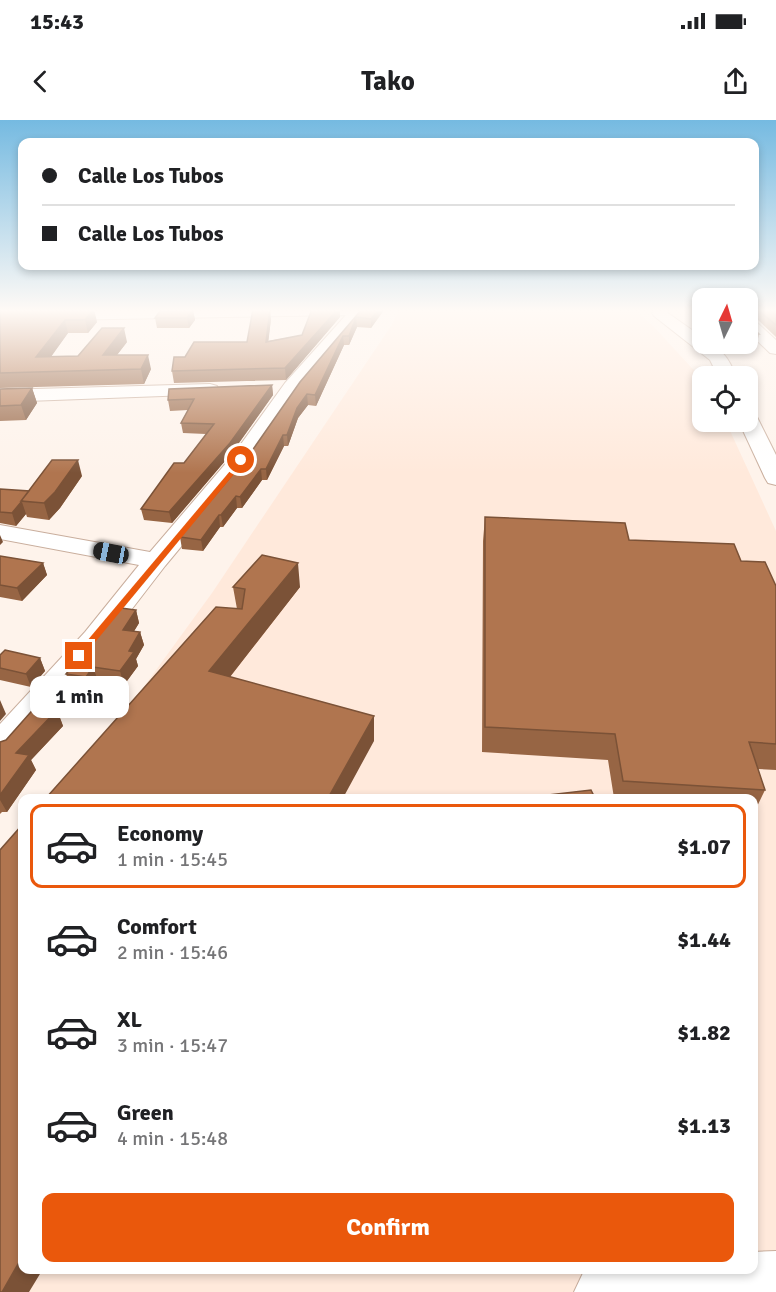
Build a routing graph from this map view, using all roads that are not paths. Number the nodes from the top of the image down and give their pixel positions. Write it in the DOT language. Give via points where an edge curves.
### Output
graph roads {
  1 [pos="305,364"];
  2 [pos="234,389"];
  3 [pos="0,396"];
  4 [pos="754,432"];
  5 [pos="776,478"];
  6 [pos="0,532"];
  7 [pos="156,561"];
  8 [pos="0,745"];
  9 [pos="776,1278"];
  10 [pos="602,1292"];
  1 -- 7 [label="street" via="280,388 241,460"];
  2 -- 3 [label="street"];
  4 -- 5 [label="street"];
  6 -- 7 [label="street"];
  7 -- 8 [label="street" via="95,638"];
  9 -- 10 [label="street" via="609,1287"];
}
